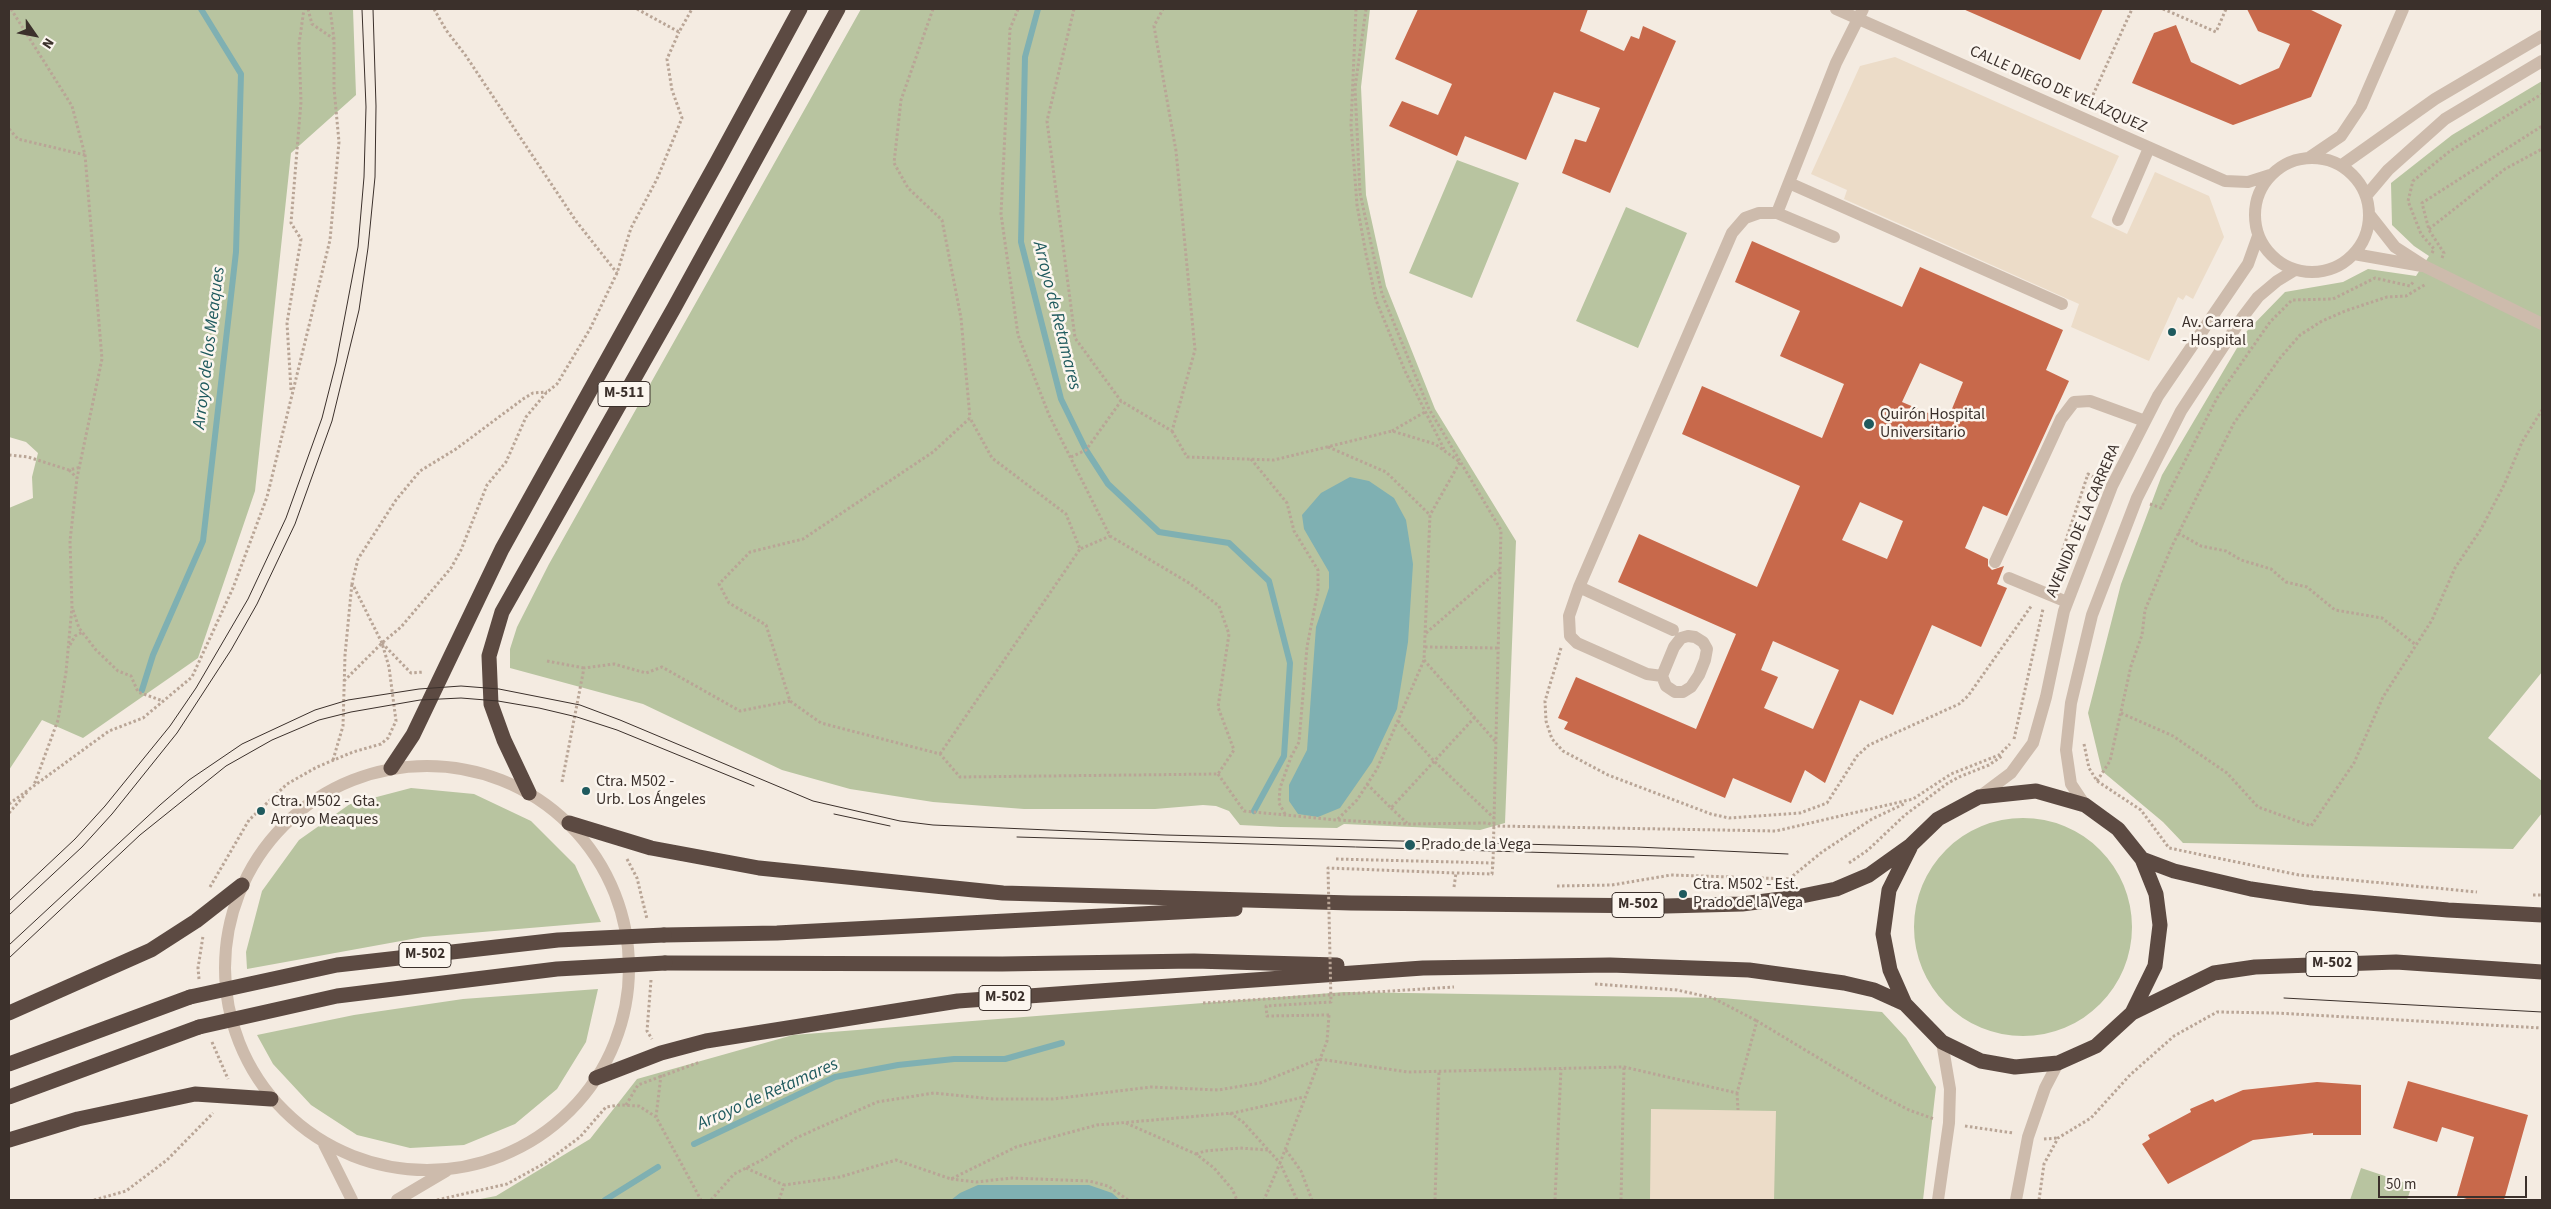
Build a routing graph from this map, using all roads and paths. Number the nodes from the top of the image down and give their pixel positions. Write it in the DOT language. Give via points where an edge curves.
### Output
graph roads {
  1 [pos="11,9"];
  2 [pos="306,9"];
  3 [pos="330,9"];
  4 [pos="434,9"];
  5 [pos="637,9"];
  6 [pos="692,9"];
  7 [pos="800,9"];
  8 [pos="838,9"];
  9 [pos="933,9"];
  10 [pos="1018,9"];
  11 [pos="1074,9"];
  12 [pos="1163,9"];
  13 [pos="1356,9"];
  14 [pos="1366,9"];
  15 [pos="1836,9"];
  16 [pos="2132,9"];
  17 [pos="2163,9"];
  18 [pos="2226,9"];
  19 [pos="2403,9"];
  20 [pos="1861,14"];
  21 [pos="679,32"];
  22 [pos="2542,36"];
  23 [pos="334,39"];
  24 [pos="2542,61"];
  25 [pos="2542,94"];
  26 [pos="2093,95"];
  27 [pos="2542,126"];
  28 [pos="9,129"];
  29 [pos="2149,148"];
  30 [pos="2542,149"];
  31 [pos="85,155"];
  32 [pos="2310,157"];
  33 [pos="2342,165"];
  34 [pos="2270,175"];
  35 [pos="1788,183"];
  36 [pos="2366,196"];
  37 [pos="1777,213"];
  38 [pos="2369,214"];
  39 [pos="2118,220"];
  40 [pos="2429,230"];
  41 [pos="2258,236"];
  42 [pos="1834,237"];
  43 [pos="2354,254"];
  44 [pos="2426,267"];
  45 [pos="2295,270"];
  46 [pos="617,273"];
  47 [pos="2438,273"];
  48 [pos="2062,304"];
  49 [pos="2542,324"];
  50 [pos="547,392"];
  51 [pos="291,394"];
  52 [pos="1121,401"];
  53 [pos="2542,410"];
  54 [pos="1426,412"];
  55 [pos="970,418"];
  56 [pos="2145,421"];
  57 [pos="1172,431"];
  58 [pos="1392,431"];
  59 [pos="1328,447"];
  60 [pos="1444,449"];
  61 [pos="9,455"];
  62 [pos="1070,457"];
  63 [pos="1251,459"];
  64 [pos="1460,462"];
  65 [pos="81,466"];
  66 [pos="69,470"];
  67 [pos="77,478"];
  68 [pos="2112,486"];
  69 [pos="2137,498"];
  70 [pos="1430,515"];
  71 [pos="2178,533"];
  72 [pos="1110,536"];
  73 [pos="1080,550"];
  74 [pos="1995,562"];
  75 [pos="1500,569"];
  76 [pos="2009,578"];
  77 [pos="352,583"];
  78 [pos="1579,587"];
  79 [pos="2042,593"];
  80 [pos="2067,602"];
  81 [pos="72,608"];
  82 [pos="1568,626"];
  83 [pos="1673,630"];
  84 [pos="83,632"];
  85 [pos="1425,633"];
  86 [pos="382,643"];
  87 [pos="2416,644"];
  88 [pos="1425,647"];
  89 [pos="1498,648"];
  90 [pos="68,649"];
  91 [pos="1424,660"];
  92 [pos="548,662"];
  93 [pos="584,668"];
  94 [pos="442,670"];
  95 [pos="1662,676"];
  96 [pos="344,681"];
  97 [pos="2024,692"];
  98 [pos="2046,697"];
  99 [pos="790,701"];
  100 [pos="163,702"];
  101 [pos="2121,713"];
  102 [pos="1475,717"];
  103 [pos="1398,721"];
  104 [pos="2082,735"];
  105 [pos="2020,739"];
  106 [pos="1496,742"];
  107 [pos="940,754"];
  108 [pos="333,760"];
  109 [pos="1434,761"];
  110 [pos="391,768"];
  111 [pos="1218,774"];
  112 [pos="2097,781"];
  113 [pos="562,782"];
  114 [pos="35,784"];
  115 [pos="1367,784"];
  116 [pos="529,793"];
  117 [pos="1979,797"];
  118 [pos="1913,799"];
  119 [pos="9,804"];
  120 [pos="1919,804"];
  121 [pos="2086,805"];
  122 [pos="1390,808"];
  123 [pos="9,812"];
  124 [pos="1285,815"];
  125 [pos="1495,819"];
  126 [pos="1338,820"];
  127 [pos="569,823"];
  128 [pos="1408,824"];
  129 [pos="1495,826"];
  130 [pos="1911,845"];
  131 [pos="1336,859"];
  132 [pos="2142,859"];
  133 [pos="1493,863"];
  134 [pos="1848,864"];
  135 [pos="1456,873"];
  136 [pos="1789,879"];
  137 [pos="1798,879"];
  138 [pos="242,885"];
  139 [pos="1463,886"];
  140 [pos="1556,886"];
  141 [pos="204,893"];
  142 [pos="2487,893"];
  143 [pos="2525,895"];
  144 [pos="2542,895"];
  145 [pos="1351,903"];
  146 [pos="2542,915"];
  147 [pos="196,921"];
  148 [pos="1423,968"];
  149 [pos="2542,972"];
  150 [pos="1594,984"];
  151 [pos="1458,986"];
  152 [pos="195,991"];
  153 [pos="1197,1002"];
  154 [pos="1905,1004"];
  155 [pos="9,1013"];
  156 [pos="2132,1013"];
  157 [pos="1757,1021"];
  158 [pos="2542,1028"];
  159 [pos="204,1031"];
  160 [pos="1942,1042"];
  161 [pos="661,1053"];
  162 [pos="1319,1059"];
  163 [pos="705,1061"];
  164 [pos="2058,1063"];
  165 [pos="9,1064"];
  166 [pos="1624,1067"];
  167 [pos="1561,1069"];
  168 [pos="1439,1072"];
  169 [pos="662,1076"];
  170 [pos="596,1078"];
  171 [pos="1737,1093"];
  172 [pos="230,1095"];
  173 [pos="9,1097"];
  174 [pos="1304,1097"];
  175 [pos="271,1099"];
  176 [pos="626,1106"];
  177 [pos="1738,1110"];
  178 [pos="1230,1113"];
  179 [pos="656,1117"];
  180 [pos="1124,1122"];
  181 [pos="1949,1123"];
  182 [pos="2028,1137"];
  183 [pos="2058,1138"];
  184 [pos="9,1140"];
  185 [pos="324,1144"];
  186 [pos="1268,1150"];
  187 [pos="1286,1150"];
  188 [pos="1196,1154"];
  189 [pos="1280,1163"];
  190 [pos="746,1168"];
  191 [pos="448,1170"];
  192 [pos="951,1179"];
  193 [pos="784,1185"];
  194 [pos="94,1200"];
  195 [pos="352,1200"];
  196 [pos="396,1200"];
  197 [pos="437,1200"];
  198 [pos="701,1200"];
  199 [pos="711,1200"];
  200 [pos="779,1200"];
  201 [pos="1128,1200"];
  202 [pos="1237,1200"];
  203 [pos="1264,1200"];
  204 [pos="1297,1200"];
  205 [pos="1312,1200"];
  206 [pos="1436,1200"];
  207 [pos="1555,1200"];
  208 [pos="1621,1200"];
  209 [pos="1938,1200"];
  210 [pos="2016,1200"];
  211 [pos="2039,1200"];
  1 -- 31 [label="path" via="72,106"];
  2 -- 23 [label="path" via="312,24"];
  2 -- 51 [label="path" via="298,44 301,102 290,223 301,239 287,323"];
  3 -- 23 [label="path"];
  4 -- 46 [label="path" via="576,221"];
  5 -- 21 [label="path"];
  6 -- 21 [label="path"];
  7 -- 94 [label="highway, M-511" via="502,549"];
  8 -- 116 [label="highway, M-511" via="502,612 489,656 491,704"];
  9 -- 55 [label="path" via="901,100 894,163 908,188 942,220 961,318"];
  10 -- 62 [label="path" via="1010,29 1001,214 1018,335 1049,415"];
  11 -- 52 [label="path" via="1047,121 1075,338"];
  12 -- 57 [label="path" via="1154,26 1176,151 1195,350"];
  13 -- 54 [label="path" via="1351,125 1357,205 1376,300"];
  14 -- 64 [label="path" via="1356,88 1362,202 1382,294 1429,409"];
  15 -- 20 [label="street, CALLE DIEGO DE VELÁZQUEZ"];
  16 -- 26 [label="path"];
  17 -- 18 [label="path" via="2216,32"];
  19 -- 32 [label="street" via="2361,106 2341,136"];
  20 -- 29 [label="street, CALLE DIEGO DE VELÁZQUEZ"];
  20 -- 35 [label="street" via="1836,63"];
  21 -- 46 [label="path" via="667,59 672,90 682,118 657,179 631,228"];
  22 -- 33 [label="street" via="2435,99"];
  23 -- 51 [label="path" via="338,142 330,240"];
  24 -- 36 [label="street" via="2445,119 2388,170"];
  25 -- 44 [label="path" via="2450,151 2413,181 2408,201 2421,234 2434,250"];
  27 -- 40 [label="path" via="2422,203"];
  28 -- 31 [label="path" via="18,139"];
  29 -- 34 [label="street, CALLE DIEGO DE VELÁZQUEZ" via="2225,181 2248,182"];
  29 -- 39 [label="street"];
  30 -- 40 [label="path" via="2505,169"];
  31 -- 65 [label="path" via="102,359"];
  32 -- 33 [label="street"];
  32 -- 34 [label="street" via="2296,159"];
  33 -- 36 [label="street" via="2356,178"];
  34 -- 41 [label="street" via="2259,191 2255,206"];
  35 -- 37 [label="street"];
  35 -- 48 [label="street"];
  36 -- 38 [label="street"];
  37 -- 42 [label="street"];
  37 -- 78 [label="street" via="1745,218 1732,233"];
  38 -- 43 [label="street" via="2364,238"];
  38 -- 44 [label="street" via="2396,247"];
  40 -- 47 [label="path" via="2444,252"];
  41 -- 45 [label="street" via="2268,253"];
  41 -- 56 [label="street, AVENIDA DE LA CARRERA" via="2248,264 2158,396"];
  43 -- 44 [label="street"];
  43 -- 45 [label="street" via="2327,270"];
  44 -- 47 [label="street"];
  44 -- 69 [label="path" via="2410,286 2375,278 2333,299 2292,300 2270,322 2217,398 2161,508"];
  45 -- 69 [label="street" via="2258,297 2242,318 2181,411"];
  46 -- 50 [label="path" via="585,337 557,384"];
  47 -- 49 [label="street"];
  47 -- 71 [label="path" via="2406,296 2387,297 2345,311 2300,336 2275,364 2234,423"];
  50 -- 77 [label="path" via="523,399 456,449 420,471 377,528 358,560"];
  50 -- 86 [label="path" via="526,417 506,462 487,485 461,550 450,568 401,627"];
  51 -- 100 [label="path" via="266,497 232,588 192,677"];
  52 -- 57 [label="path"];
  52 -- 62 [label="path" via="1086,450"];
  53 -- 87 [label="path" via="2522,442 2481,529 2455,568 2432,620"];
  54 -- 58 [label="path"];
  54 -- 60 [label="path"];
  55 -- 73 [label="path" via="992,458 1066,514"];
  55 -- 99 [label="path" via="932,452 803,539 750,552 719,584 729,603 766,625"];
  56 -- 68 [label="street, AVENIDA DE LA CARRERA"];
  56 -- 74 [label="street" via="2090,400 2074,402 2061,419"];
  57 -- 63 [label="path" via="1187,457"];
  58 -- 59 [label="path"];
  58 -- 60 [label="path"];
  59 -- 63 [label="path" via="1274,460"];
  59 -- 70 [label="path" via="1386,472"];
  60 -- 64 [label="path"];
  61 -- 66 [label="path" via="28,457"];
  62 -- 72 [label="path"];
  63 -- 124 [label="path" via="1287,502 1294,531 1318,570 1298,742 1280,788 1279,804"];
  64 -- 70 [label="path"];
  64 -- 75 [label="path" via="1500,530"];
  65 -- 66 [label="path"];
  65 -- 67 [label="path"];
  66 -- 67 [label="path"];
  67 -- 81 [label="path" via="70,541"];
  68 -- 79 [label="path" via="2088,474"];
  68 -- 80 [label="street, AVENIDA DE LA CARRERA"];
  69 -- 121 [label="street" via="2092,615 2071,703 2067,759 2071,784"];
  70 -- 85 [label="path"];
  71 -- 87 [label="path" via="2201,546 2271,569 2286,582 2307,587 2335,610 2382,618"];
  71 -- 101 [label="path" via="2145,610 2142,635 2131,666"];
  72 -- 73 [label="path"];
  72 -- 111 [label="path" via="1189,583 1219,606 1229,634 1218,706 1234,750"];
  73 -- 107 [label="path"];
  75 -- 85 [label="path"];
  75 -- 89 [label="path"];
  76 -- 79 [label="street"];
  77 -- 86 [label="path"];
  77 -- 96 [label="path"];
  78 -- 82 [label="street" via="1572,602"];
  78 -- 83 [label="street"];
  79 -- 80 [label="street"];
  79 -- 82 [label="path" via="1960,704 1869,745 1857,756 1827,803 1800,813 1747,818 1711,814 1626,783 1563,751 1552,739 1546,721 1545,701"];
  79 -- 97 [label="path" via="2042,612"];
  80 -- 98 [label="street, AVENIDA DE LA CARRERA"];
  81 -- 84 [label="path"];
  81 -- 90 [label="path"];
  82 -- 95 [label="street" via="1574,640 1586,648 1647,674"];
  84 -- 90 [label="path" via="74,636"];
  84 -- 100 [label="path" via="96,650 118,670 131,676 138,692"];
  85 -- 88 [label="path"];
  86 -- 94 [label="path" via="411,673"];
  86 -- 96 [label="path"];
  86 -- 108 [label="path" via="389,667 396,721 388,738 381,744"];
  87 -- 101 [label="path" via="2383,697 2354,764 2312,826 2258,807 2227,773 2173,736"];
  88 -- 89 [label="path"];
  88 -- 91 [label="path"];
  89 -- 106 [label="path"];
  90 -- 114 [label="path" via="58,720"];
  91 -- 102 [label="path"];
  91 -- 103 [label="path"];
  92 -- 93 [label="path"];
  93 -- 99 [label="path" via="614,664 646,673 662,667 740,711"];
  93 -- 113 [label="path"];
  94 -- 110 [label="highway, M-511" via="413,735"];
  96 -- 108 [label="path" via="343,726"];
  97 -- 98 [label="path"];
  97 -- 118 [label="path" via="2014,740 1999,755 1951,774"];
  98 -- 117 [label="street, AVENIDA DE LA CARRERA" via="2033,743 2011,773"];
  99 -- 107 [label="path" via="821,723"];
  100 -- 114 [label="path" via="143,718 108,731"];
  101 -- 112 [label="path" via="2110,761"];
  102 -- 106 [label="path"];
  102 -- 109 [label="path"];
  103 -- 109 [label="path"];
  103 -- 115 [label="path"];
  104 -- 112 [label="path" via="2089,768"];
  105 -- 120 [label="path" via="1989,765 1959,776"];
  106 -- 125 [label="path"];
  107 -- 111 [label="path" via="960,777"];
  108 -- 141 [label="path" via="287,784 249,820"];
  109 -- 122 [label="path"];
  109 -- 125 [label="path"];
  110 -- 116 [label="street, M-511" via="463,768"];
  110 -- 138 [label="street, M-511" via="351,780 314,800 282,827 259,854"];
  111 -- 124 [label="path" via="1244,811"];
  112 -- 142 [label="path" via="2142,810 2169,848 2300,875"];
  114 -- 119 [label="path"];
  114 -- 123 [label="path"];
  115 -- 122 [label="path"];
  115 -- 126 [label="path"];
  116 -- 127 [label="street, M-511"];
  117 -- 121 [label="highway, M-502" via="2036,791"];
  117 -- 130 [label="highway, M-502" via="1938,819"];
  118 -- 120 [label="path"];
  118 -- 129 [label="path" via="1776,832"];
  118 -- 136 [label="path" via="1872,819 1822,852"];
  120 -- 134 [label="path"];
  121 -- 132 [label="highway, M-502" via="2118,829"];
  122 -- 128 [label="path"];
  124 -- 126 [label="path"];
  125 -- 129 [label="path"];
  126 -- 128 [label="path"];
  127 -- 145 [label="highway, M-502" via="651,848 759,868 1003,893"];
  127 -- 170 [label="street, M-511" via="603,867 623,918 629,973 620,1028"];
  128 -- 129 [label="path" via="1488,823"];
  129 -- 133 [label="path"];
  130 -- 145 [label="highway, M-502" via="1869,875 1836,889 1742,904"];
  130 -- 154 [label="highway, M-502" via="1889,890 1884,934 1890,970"];
  131 -- 133 [label="path"];
  132 -- 146 [label="highway" via="2203,878 2312,898"];
  132 -- 156 [label="highway, M-502" via="2156,894 2160,925 2155,966"];
  133 -- 135 [label="path" via="1492,874"];
  135 -- 139 [label="path" via="1454,887"];
  135 -- 162 [label="path, bridge" via="1328,868 1331,1002 1266,1006 1266,1016 1329,1015 1327,1041"];
  136 -- 137 [label="path"];
  136 -- 140 [label="path" via="1671,875 1612,885"];
  138 -- 147 [label="highway"];
  138 -- 175 [label="street, M-511" via="224,958 234,1033"];
  143 -- 144 [label="path"];
  145 -- 152 [label="highway, M-502, bridge" via="777,933 664,934 558,940 337,966"];
  147 -- 152 [label="path" via="203,937"];
  147 -- 155 [label="highway" via="151,950"];
  148 -- 154 [label="highway, M-502" via="1610,965 1749,970 1844,983 1874,990"];
  148 -- 159 [label="highway, M-502, bridge" via="1194,961 665,963 558,970 337,996"];
  148 -- 161 [label="highway, M-502" via="958,1001 706,1041"];
  149 -- 156 [label="highway, M-502" via="2396,962 2254,967 2214,973"];
  150 -- 157 [label="path" via="1686,992 1714,998"];
  151 -- 153 [label="path"];
  152 -- 165 [label="highway, M-502"];
  154 -- 160 [label="highway, M-502"];
  156 -- 164 [label="highway, M-502" via="2096,1046"];
  157 -- 171 [label="path"];
  157 -- 181 [label="path" via="1880,1095 1909,1110"];
  158 -- 183 [label="path" via="2217,1012 2174,1036 2130,1075 2091,1118"];
  159 -- 172 [label="path" via="228,1077"];
  159 -- 173 [label="highway, M-502"];
  160 -- 164 [label="highway, M-502" via="1981,1061 2015,1068"];
  160 -- 181 [label="street" via="1950,1089"];
  161 -- 169 [label="path"];
  161 -- 170 [label="highway, M-502"];
  162 -- 168 [label="path" via="1408,1072"];
  162 -- 174 [label="path"];
  162 -- 190 [label="path" via="1260,1083 1218,1090 1151,1087 1053,1099 993,1099 934,1093 877,1102 796,1138"];
  163 -- 169 [label="path"];
  164 -- 182 [label="street"];
  166 -- 167 [label="path"];
  166 -- 171 [label="path"];
  166 -- 208 [label="path"];
  167 -- 168 [label="path"];
  167 -- 207 [label="path"];
  168 -- 206 [label="path"];
  169 -- 176 [label="path" via="638,1085"];
  169 -- 179 [label="path"];
  170 -- 191 [label="street, M-511" via="562,1118 520,1148 485,1162"];
  171 -- 177 [label="path"];
  172 -- 175 [label="highway"];
  172 -- 184 [label="highway" via="195,1094 78,1119"];
  172 -- 194 [label="path" via="232,1106 219,1106 167,1160 126,1192"];
  174 -- 178 [label="path"];
  174 -- 187 [label="path"];
  175 -- 185 [label="street, M-511" via="296,1124"];
  176 -- 179 [label="path" via="639,1106"];
  176 -- 197 [label="path" via="606,1107 580,1137 545,1163 507,1184"];
  178 -- 180 [label="path"];
  178 -- 186 [label="path"];
  179 -- 198 [label="path"];
  180 -- 188 [label="path"];
  180 -- 192 [label="path" via="1098,1125 1016,1147"];
  181 -- 182 [label="path"];
  181 -- 209 [label="street"];
  182 -- 183 [label="path"];
  182 -- 210 [label="street"];
  183 -- 211 [label="path" via="2044,1164"];
  185 -- 191 [label="street, M-511" via="363,1162 397,1169"];
  185 -- 195 [label="street"];
  186 -- 188 [label="path" via="1240,1148 1205,1150"];
  186 -- 189 [label="path"];
  187 -- 189 [label="path"];
  187 -- 205 [label="path" via="1301,1172"];
  188 -- 202 [label="path" via="1214,1168"];
  189 -- 203 [label="path"];
  189 -- 204 [label="path"];
  190 -- 193 [label="path"];
  190 -- 199 [label="path" via="734,1174"];
  191 -- 196 [label="street"];
  192 -- 193 [label="path" via="896,1160 840,1177"];
  192 -- 201 [label="path" via="976,1182 1012,1178 1089,1181 1108,1186"];
  193 -- 200 [label="path"];
}
